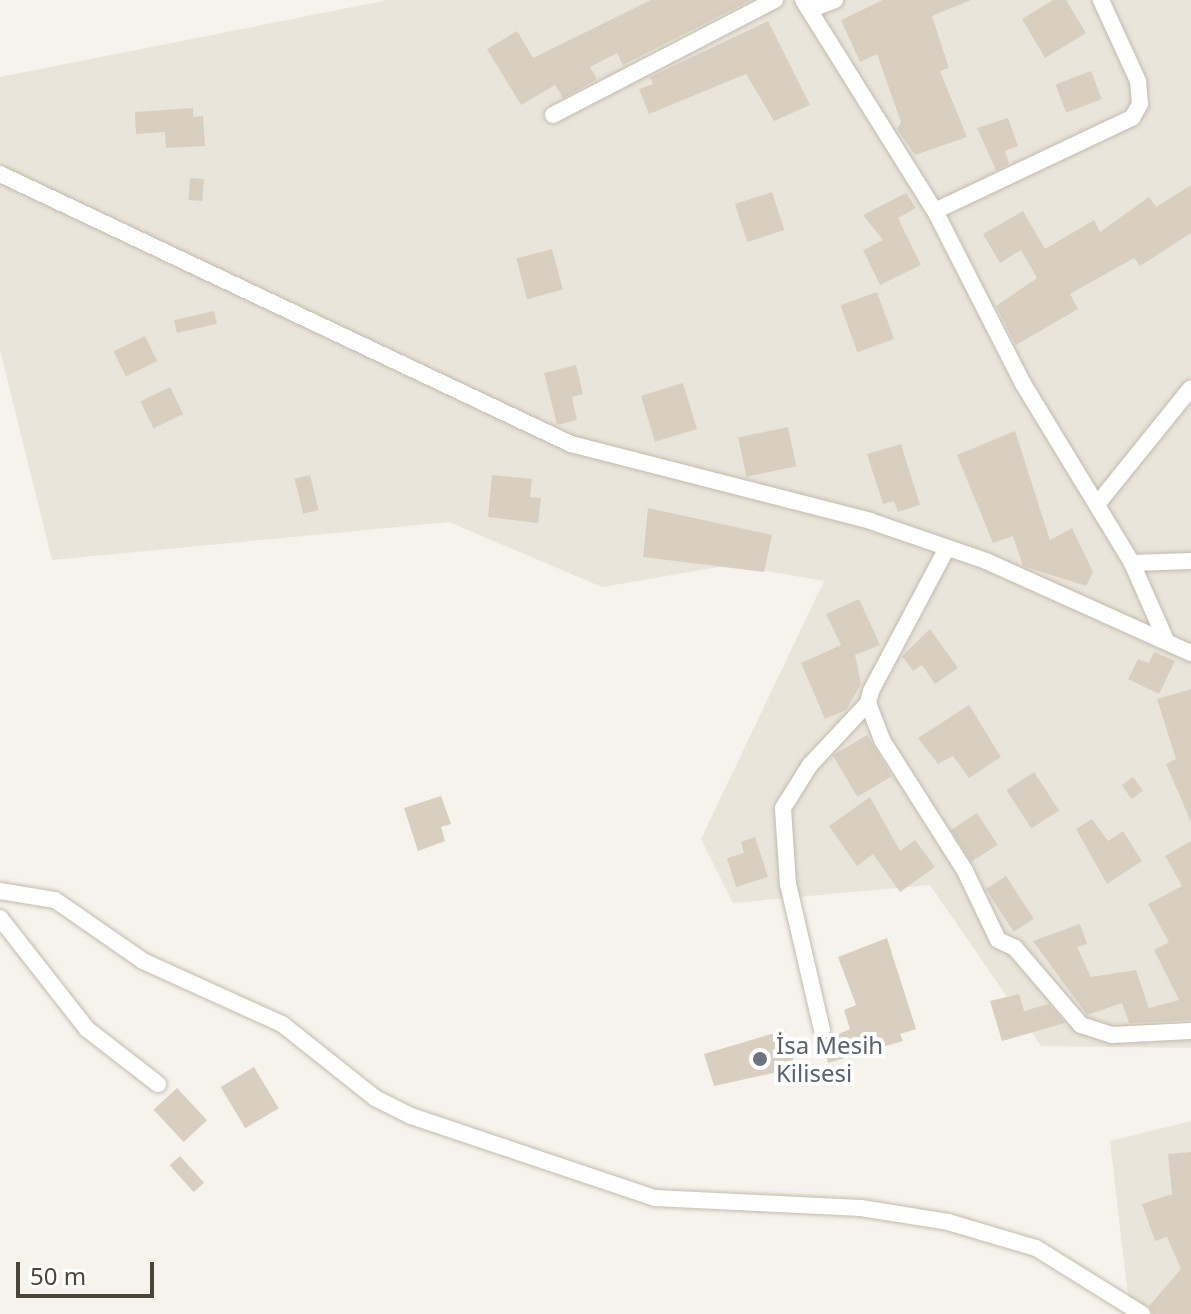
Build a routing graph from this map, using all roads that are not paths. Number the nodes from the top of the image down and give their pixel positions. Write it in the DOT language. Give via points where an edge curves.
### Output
graph roads {
  1 [pos="775,0"];
  2 [pos="835,0"];
  3 [pos="1101,0"];
  4 [pos="806,5"];
  5 [pos="553,115"];
  6 [pos="0,174"];
  7 [pos="935,211"];
  8 [pos="1191,388"];
  9 [pos="1099,502"];
  10 [pos="947,548"];
  11 [pos="1191,561"];
  12 [pos="1132,563"];
  13 [pos="1164,636"];
  14 [pos="1191,653"];
  15 [pos="868,703"];
  16 [pos="0,891"];
  17 [pos="0,918"];
  18 [pos="822,1030"];
  19 [pos="1191,1031"];
  20 [pos="158,1084"];
  21 [pos="1142,1314"];
  1 -- 5 [label="street"];
  2 -- 4 [label="street"];
  3 -- 7 [label="street" via="1138,81 1140,104 1132,118"];
  4 -- 7 [label="street"];
  6 -- 10 [label="street" via="571,444 870,521"];
  7 -- 9 [label="street" via="1022,382"];
  8 -- 9 [label="street"];
  9 -- 12 [label="street"];
  10 -- 13 [label="street"];
  10 -- 15 [label="street"];
  11 -- 12 [label="street"];
  12 -- 13 [label="street"];
  13 -- 14 [label="street"];
  15 -- 18 [label="street" via="810,765 783,808 788,884"];
  15 -- 19 [label="street" via="998,940 1015,948 1081,1025 1112,1035"];
  16 -- 21 [label="street" via="55,900 143,961 282,1024 375,1098 411,1116 655,1198 861,1208 948,1222 1036,1248"];
  17 -- 20 [label="street" via="87,1029"];
}
